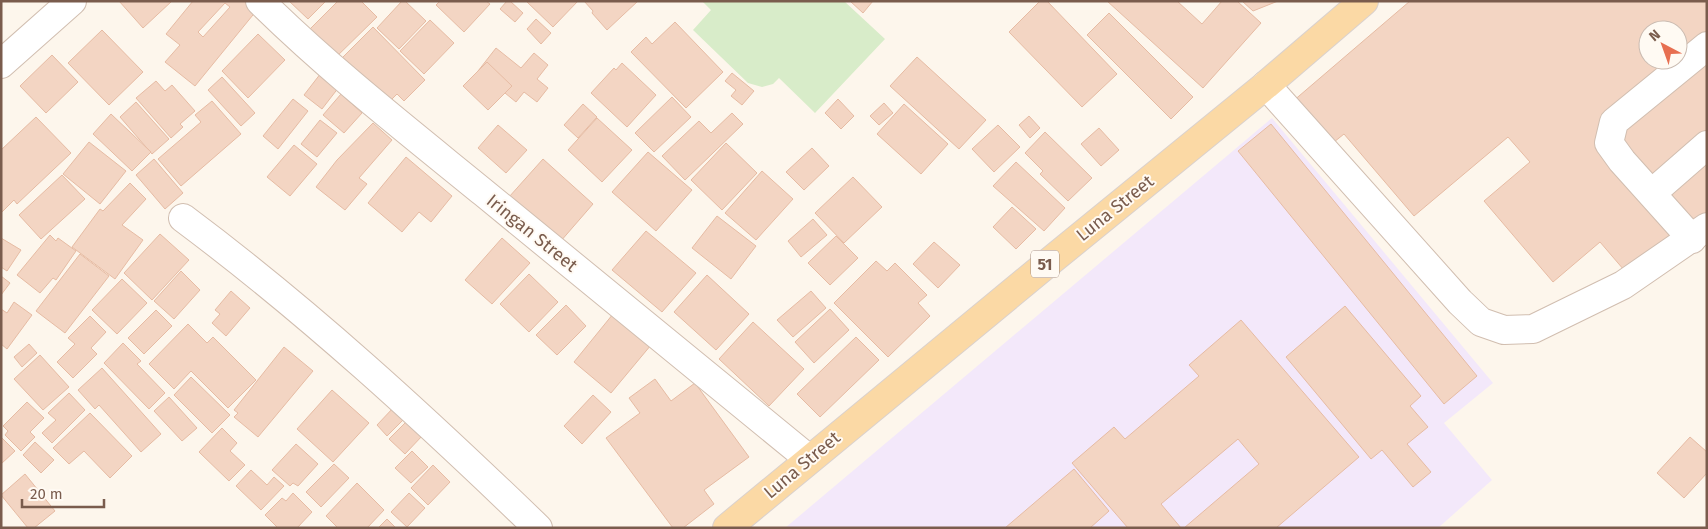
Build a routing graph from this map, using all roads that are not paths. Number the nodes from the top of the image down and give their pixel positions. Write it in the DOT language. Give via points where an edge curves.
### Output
graph roads {
  1 [pos="72,1"];
  2 [pos="260,1"];
  3 [pos="1351,5"];
  4 [pos="1707,46"];
  5 [pos="1,64"];
  6 [pos="1266,85"];
  7 [pos="1707,145"];
  8 [pos="1652,193"];
  9 [pos="183,218"];
  10 [pos="1699,233"];
  11 [pos="809,458"];
  12 [pos="538,528"];
  13 [pos="726,528"];
  1 -- 5 [label="street"];
  2 -- 11 [label="street, Iringan Street" via="296,37"];
  3 -- 6 [label="main road, Luna Street / 51"];
  4 -- 8 [label="street" via="1614,122 1609,143"];
  6 -- 10 [label="street" via="1460,302 1481,322 1504,330 1533,329 1622,285"];
  6 -- 11 [label="main road, Luna Street / 51"];
  7 -- 8 [label="street"];
  8 -- 10 [label="street"];
  9 -- 12 [label="street" via="246,265 316,325 437,431"];
  11 -- 13 [label="main road, Luna Street / 51"];
}
